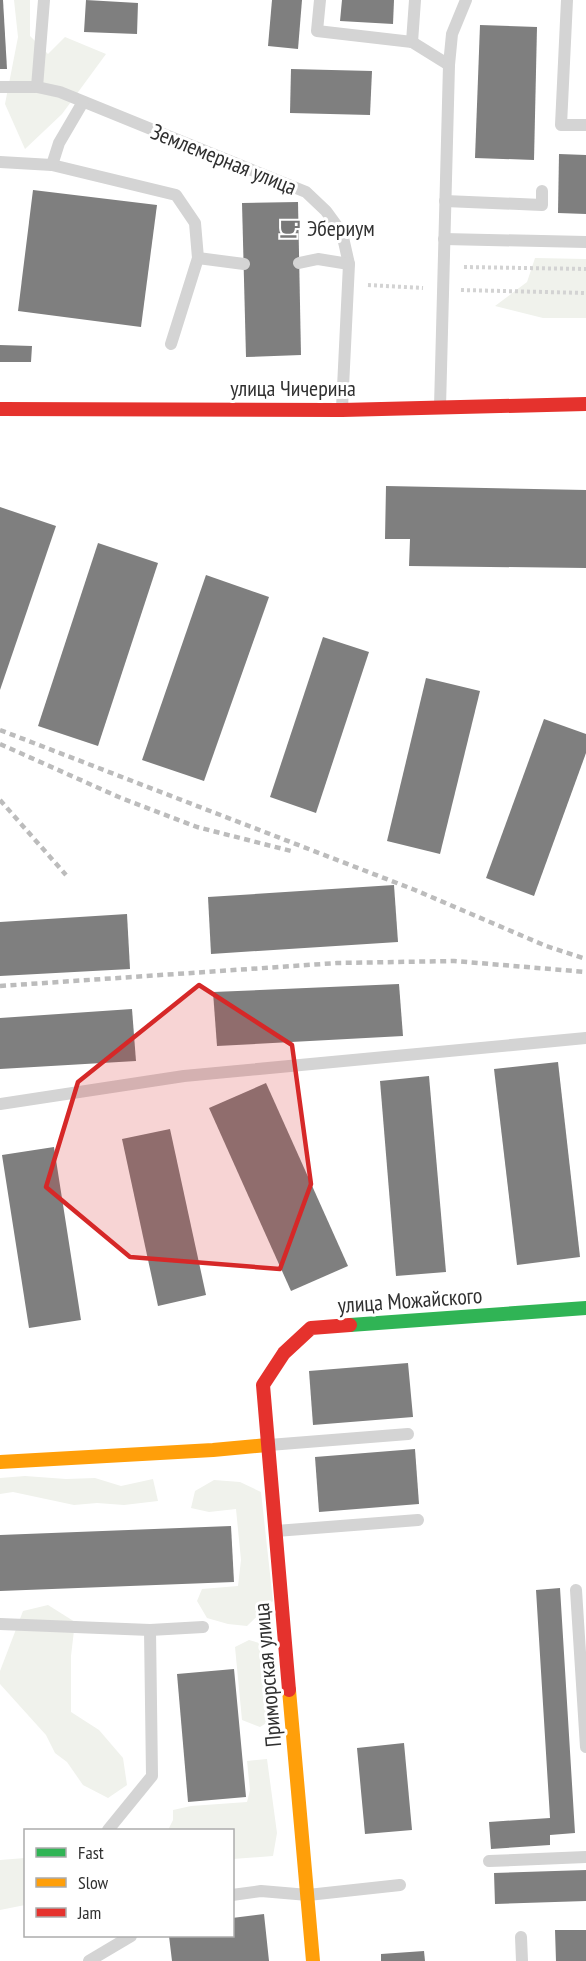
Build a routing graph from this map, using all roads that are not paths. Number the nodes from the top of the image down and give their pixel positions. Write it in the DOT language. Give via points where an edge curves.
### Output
graph roads {
  1 [pos="44,0"];
  2 [pos="320,0"];
  3 [pos="415,0"];
  4 [pos="466,0"];
  5 [pos="567,0"];
  6 [pos="412,42"];
  7 [pos="449,65"];
  8 [pos="0,87"];
  9 [pos="37,87"];
  10 [pos="83,102"];
  11 [pos="586,125"];
  12 [pos="0,162"];
  13 [pos="52,165"];
  14 [pos="542,191"];
  15 [pos="445,201"];
  16 [pos="444,239"];
  17 [pos="586,242"];
  18 [pos="198,258"];
  19 [pos="299,263"];
  20 [pos="244,264"];
  21 [pos="349,264"];
  22 [pos="171,344"];
  23 [pos="586,404"];
  24 [pos="440,408"];
  25 [pos="0,409"];
  26 [pos="342,410"];
  27 [pos="586,1038"];
  28 [pos="0,1104"];
  29 [pos="586,1308"];
  30 [pos="263,1385"];
  31 [pos="408,1434"];
  32 [pos="267,1445"];
  33 [pos="0,1462"];
  34 [pos="418,1520"];
  35 [pos="275,1531"];
  36 [pos="576,1590"];
  37 [pos="0,1624"];
  38 [pos="203,1627"];
  39 [pos="150,1630"];
  40 [pos="586,1747"];
  41 [pos="109,1829"];
  42 [pos="586,1857"];
  43 [pos="489,1861"];
  44 [pos="400,1885"];
  45 [pos="234,1895"];
  46 [pos="308,1895"];
  47 [pos="128,1937"];
  48 [pos="521,1937"];
  49 [pos="89,1961"];
  50 [pos="313,1961"];
  51 [pos="522,1961"];
  1 -- 9 [label="lane"];
  2 -- 6 [label="lane" via="317,31"];
  3 -- 6 [label="lane"];
  4 -- 7 [label="lane" via="452,34"];
  5 -- 11 [label="lane" via="561,124"];
  6 -- 7 [label="lane"];
  7 -- 15 [label="lane"];
  8 -- 9 [label="lane, Землемерная улица"];
  9 -- 10 [label="lane, Землемерная улица"];
  10 -- 13 [label="lane" via="59,143"];
  10 -- 21 [label="lane, Землемерная улица" via="306,192 342,233"];
  12 -- 13 [label="lane"];
  13 -- 18 [label="lane" via="176,195 195,223"];
  14 -- 15 [label="lane" via="542,205"];
  15 -- 16 [label="lane"];
  16 -- 17 [label="lane"];
  16 -- 24 [label="lane"];
  18 -- 20 [label="lane"];
  18 -- 22 [label="lane"];
  19 -- 21 [label="lane" via="318,259"];
  21 -- 26 [label="lane, Землемерная улица"];
  23 -- 24 [label="main road, улица Чичерина"];
  24 -- 26 [label="main road, улица Чичерина"];
  25 -- 26 [label="main road, улица Чичерина"];
  27 -- 28 [label="lane" via="184,1076"];
  29 -- 30 [label="main road, улица Можайского" via="311,1328 284,1353"];
  30 -- 32 [label="main road, Приморская улица"];
  31 -- 32 [label="lane"];
  32 -- 33 [label="main road"];
  32 -- 35 [label="main road, Приморская улица"];
  34 -- 35 [label="lane"];
  35 -- 46 [label="main road, Приморская улица"];
  36 -- 40 [label="lane"];
  37 -- 39 [label="lane"];
  38 -- 39 [label="lane"];
  39 -- 41 [label="lane" via="152,1776"];
  42 -- 43 [label="lane"];
  44 -- 46 [label="lane"];
  45 -- 46 [label="lane" via="261,1891"];
  46 -- 50 [label="main road, Приморская улица"];
  47 -- 49 [label="lane"];
  48 -- 51 [label="lane"];
}
